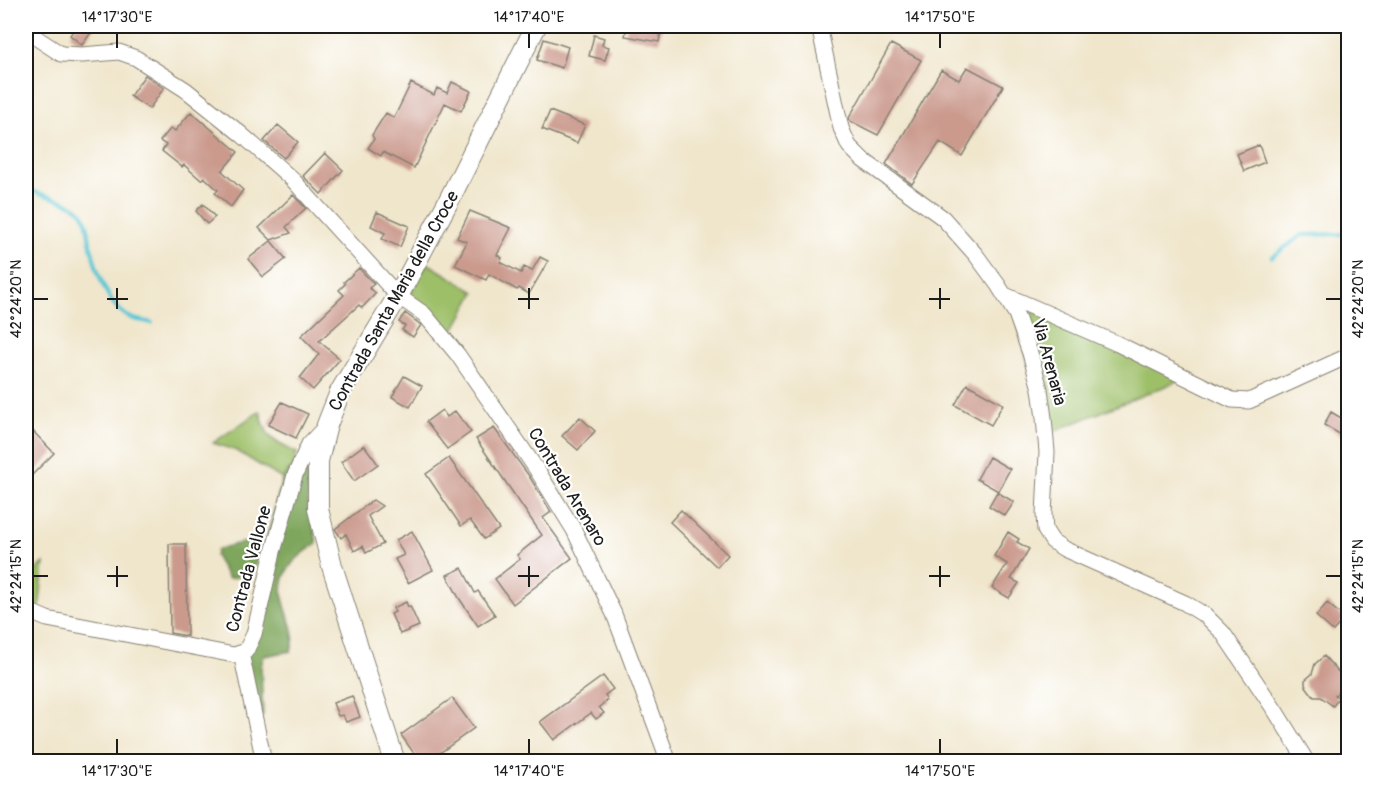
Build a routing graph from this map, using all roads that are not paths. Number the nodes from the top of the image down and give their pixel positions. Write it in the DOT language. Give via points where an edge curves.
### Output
graph roads {
  1 [pos="536,26"];
  2 [pos="819,26"];
  3 [pos="26,31"];
  4 [pos="1005,295"];
  5 [pos="398,296"];
  6 [pos="1348,356"];
  7 [pos="327,425"];
  8 [pos="26,610"];
  9 [pos="241,653"];
  10 [pos="264,762"];
  11 [pos="395,762"];
  12 [pos="669,762"];
  13 [pos="1307,762"];
  1 -- 5 [label="main road, Contrada Santa Maria della Croce"];
  2 -- 4 [label="street, Via Arenaria" via="841,128 849,146 862,160 943,218"];
  3 -- 5 [label="street, Contrada Arenaro" via="61,54 118,52 136,58 186,90 292,180"];
  4 -- 6 [label="street" via="1232,400 1249,401"];
  4 -- 13 [label="street, Via Arenaria" via="1016,314 1040,389 1047,452 1045,530 1052,541 1206,616 1223,633"];
  5 -- 7 [label="main road, Contrada Santa Maria della Croce" via="340,392"];
  5 -- 12 [label="street, Contrada Arenaro" via="424,314 458,355 574,530 614,614"];
  7 -- 9 [label="street, Contrada Vallone" via="309,444 295,475 254,634"];
  7 -- 11 [label="main road, Contrada Santa Maria della Croce" via="318,461 318,509 332,566"];
  8 -- 9 [label="street, Contrada Vallone" via="58,621 234,655"];
  9 -- 10 [label="street"];
}
